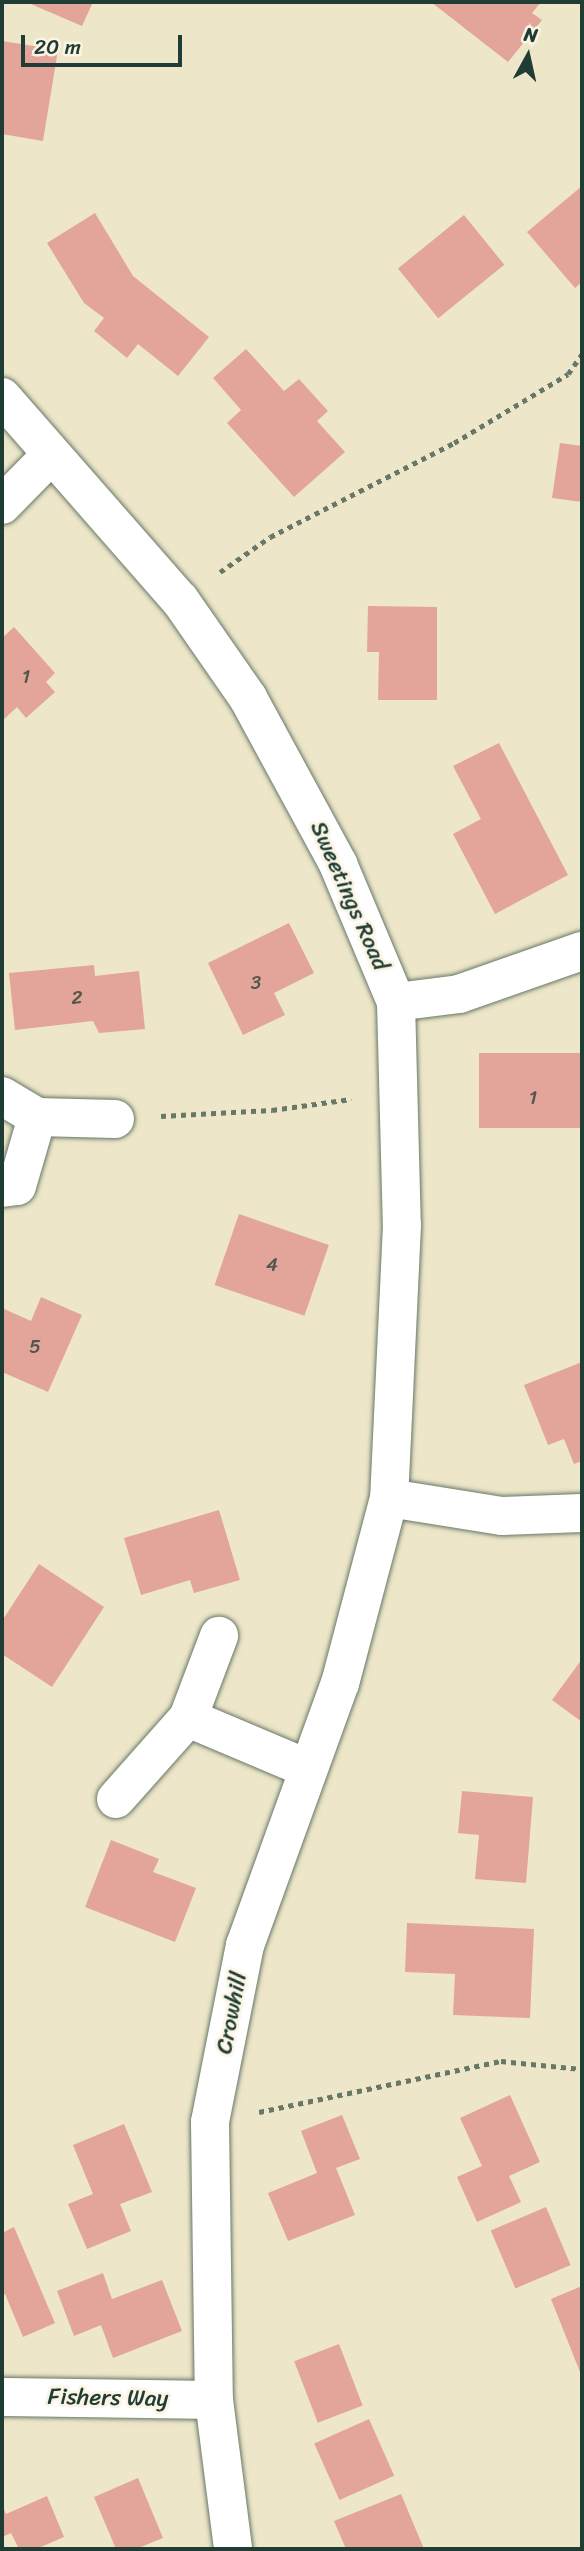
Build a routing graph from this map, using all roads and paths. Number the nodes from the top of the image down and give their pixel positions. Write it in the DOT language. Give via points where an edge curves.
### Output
graph roads {
  1 [pos="582,354"];
  2 [pos="2,397"];
  3 [pos="51,455"];
  4 [pos="2,505"];
  5 [pos="180,600"];
  6 [pos="582,951"];
  7 [pos="396,1002"];
  8 [pos="400,1093"];
  9 [pos="2,1096"];
  10 [pos="37,1117"];
  11 [pos="115,1119"];
  12 [pos="2,1188"];
  13 [pos="389,1498"];
  14 [pos="582,1513"];
  15 [pos="219,1636"];
  16 [pos="188,1718"];
  17 [pos="309,1769"];
  18 [pos="116,1799"];
  19 [pos="582,2069"];
  20 [pos="210,2122"];
  21 [pos="2,2397"];
  22 [pos="214,2400"];
  23 [pos="233,2549"];
  1 -- 5 [label="path" via="557,381 454,443 270,537"];
  2 -- 3 [label="street, Sweetings Road"];
  3 -- 4 [label="street"];
  3 -- 5 [label="street, Sweetings Road"];
  5 -- 7 [label="street, Sweetings Road" via="248,698 338,864"];
  6 -- 7 [label="street" via="459,994"];
  7 -- 8 [label="street, Sweetings Road"];
  8 -- 11 [label="path" via="272,1110"];
  8 -- 13 [label="street, Sweetings Road" via="402,1225"];
  9 -- 10 [label="street"];
  10 -- 11 [label="street"];
  10 -- 12 [label="street" via="17,1186"];
  13 -- 14 [label="street" via="502,1516"];
  13 -- 17 [label="street, Crowhill" via="340,1683"];
  15 -- 16 [label="street"];
  16 -- 17 [label="street"];
  16 -- 18 [label="street"];
  17 -- 20 [label="street, Crowhill" via="245,1945"];
  19 -- 20 [label="path" via="501,2061"];
  20 -- 22 [label="street, Crowhill"];
  21 -- 22 [label="street, Fishers Way"];
  22 -- 23 [label="street, Crowhill"];
}
